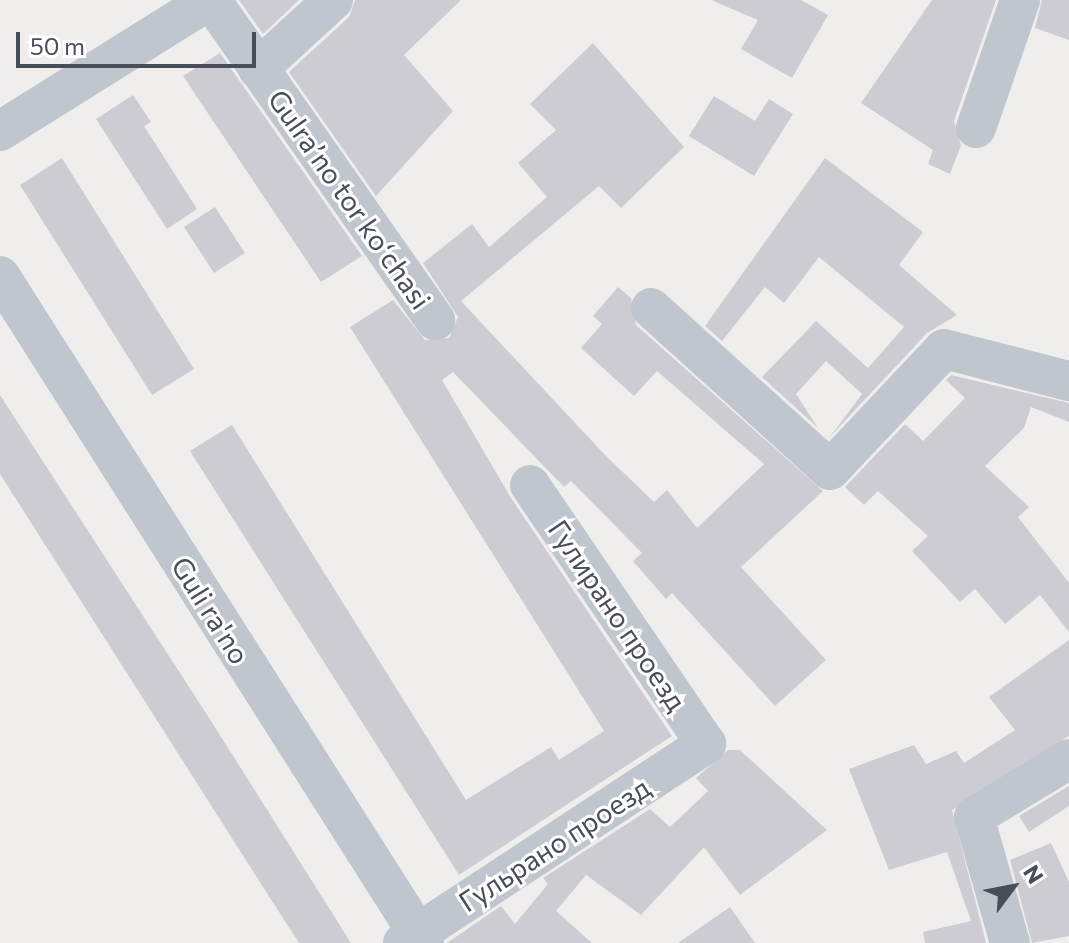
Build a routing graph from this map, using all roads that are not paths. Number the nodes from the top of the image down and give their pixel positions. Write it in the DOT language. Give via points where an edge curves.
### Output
graph roads {
  1 [pos="210,0"];
  2 [pos="333,0"];
  3 [pos="1020,0"];
  4 [pos="258,69"];
  5 [pos="976,128"];
  6 [pos="0,131"];
  7 [pos="0,276"];
  8 [pos="651,308"];
  9 [pos="435,320"];
  10 [pos="1069,381"];
  11 [pos="530,485"];
  12 [pos="706,744"];
  13 [pos="1069,759"];
  14 [pos="414,940"];
  15 [pos="1010,943"];
  1 -- 4 [label="street, Gulraʼno tor koʻchasi"];
  1 -- 6 [label="street"];
  2 -- 4 [label="street"];
  3 -- 5 [label="street"];
  4 -- 9 [label="street, Gulraʼno tor koʻchasi"];
  7 -- 14 [label="street, Guli ra'no"];
  8 -- 10 [label="street" via="830,470 944,349"];
  11 -- 12 [label="street, Гулирано проезд"];
  12 -- 14 [label="street, Гульрано проезд"];
  13 -- 15 [label="street" via="974,817"];
}
